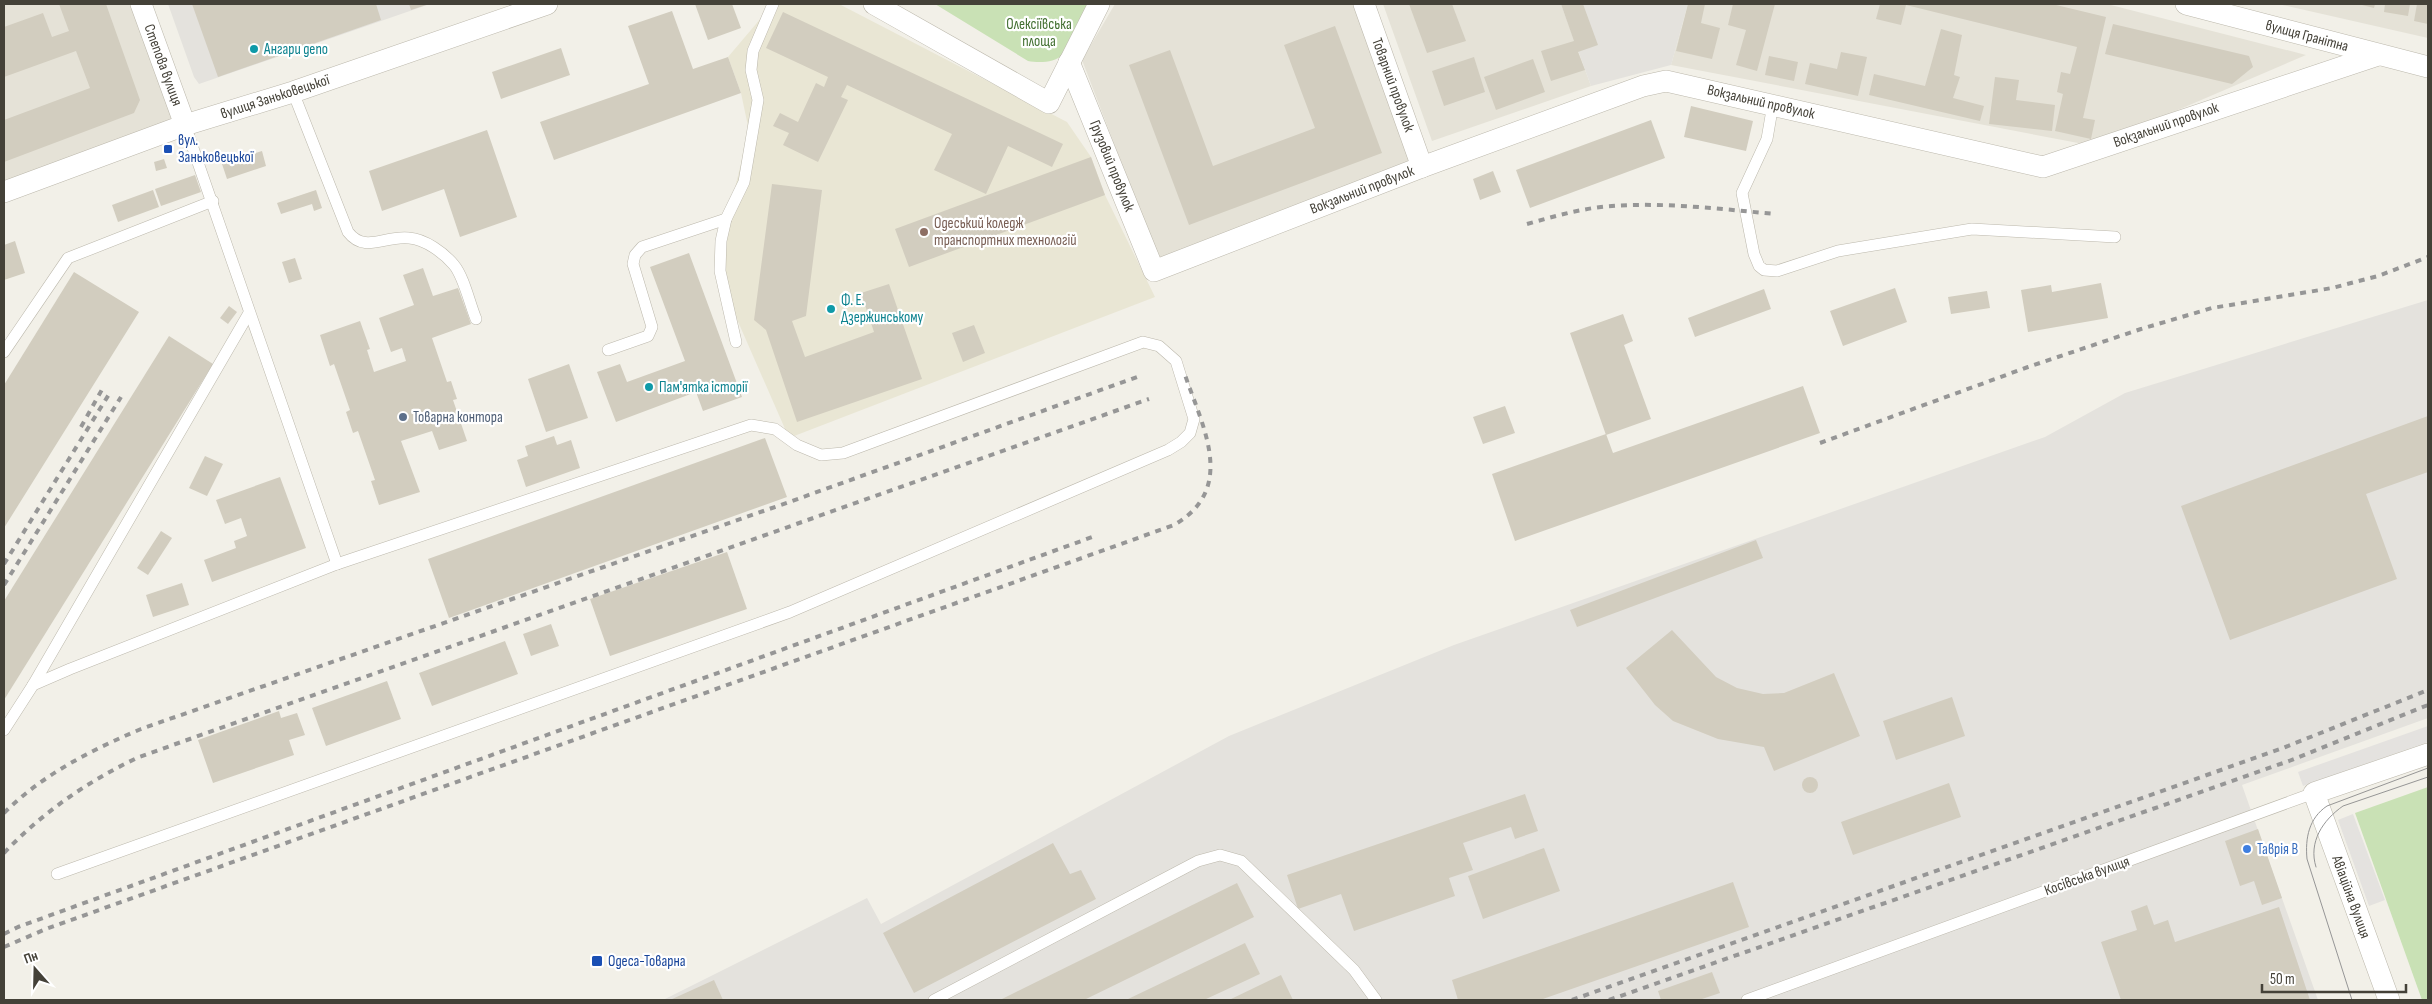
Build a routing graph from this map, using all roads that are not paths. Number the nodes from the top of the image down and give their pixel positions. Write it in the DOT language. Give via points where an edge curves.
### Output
graph roads {
  1 [pos="141,4"];
  2 [pos="548,4"];
  3 [pos="773,4"];
  4 [pos="874,4"];
  5 [pos="1099,4"];
  6 [pos="1364,4"];
  7 [pos="2186,4"];
  8 [pos="2378,54"];
  9 [pos="1069,62"];
  10 [pos="2428,67"];
  11 [pos="293,92"];
  12 [pos="1773,104"];
  13 [pos="185,125"];
  14 [pos="1422,167"];
  15 [pos="4,192"];
  16 [pos="213,201"];
  17 [pos="726,219"];
  18 [pos="2114,237"];
  19 [pos="1154,271"];
  20 [pos="249,313"];
  21 [pos="476,319"];
  22 [pos="736,342"];
  23 [pos="608,350"];
  24 [pos="4,352"];
  25 [pos="337,564"];
  26 [pos="33,685"];
  27 [pos="4,730"];
  28 [pos="2428,754"];
  29 [pos="2314,793"];
  30 [pos="57,874"];
  31 [pos="934,1000"];
  32 [pos="1376,1000"];
  33 [pos="1747,1000"];
  34 [pos="2389,1000"];
  1 -- 13 [label="street, Степова вулиця"];
  2 -- 11 [label="street, вулиця Заньковецької"];
  3 -- 17 [label="lane" via="753,51 750,70 758,100 744,182"];
  4 -- 9 [label="street" via="1049,103"];
  5 -- 9 [label="street"];
  6 -- 14 [label="street, Товарний провулок"];
  7 -- 8 [label="street, вулиця Гранітна"];
  8 -- 10 [label="street, вулиця Гранітна"];
  8 -- 12 [label="street, Вокзальний провулок" via="2043,167"];
  9 -- 19 [label="street, Грузовий провулок"];
  11 -- 13 [label="street, вулиця Заньковецької"];
  11 -- 21 [label="lane" via="354,240 367,244 409,238 439,251 455,266"];
  12 -- 14 [label="street, Вокзальний провулок" via="1666,81 1642,86"];
  12 -- 18 [label="lane" via="1767,138 1742,193 1754,254 1764,270 1777,271 1838,251 1972,229"];
  13 -- 15 [label="street, вулиця Заньковецької"];
  13 -- 16 [label="lane"];
  14 -- 19 [label="street, Вокзальний провулок"];
  16 -- 20 [label="lane"];
  16 -- 24 [label="lane" via="68,258"];
  17 -- 22 [label="lane" via="720,271"];
  17 -- 23 [label="lane" via="642,247 633,264 652,327 648,336"];
  20 -- 25 [label="lane"];
  20 -- 26 [label="lane"];
  25 -- 26 [label="lane"];
  25 -- 30 [label="lane" via="751,425 775,429 797,445 821,455 843,453 1143,342 1159,346 1176,361 1194,420 1190,433 1168,450 790,612"];
  26 -- 27 [label="lane"];
  28 -- 29 [label="street, Косівська вулиця"];
  29 -- 33 [label="lane, Косівська вулиця"];
  29 -- 34 [label="street, Авіаційна вулиця"];
  31 -- 32 [label="lane" via="1198,861 1220,856 1241,861 1354,970"];
}
